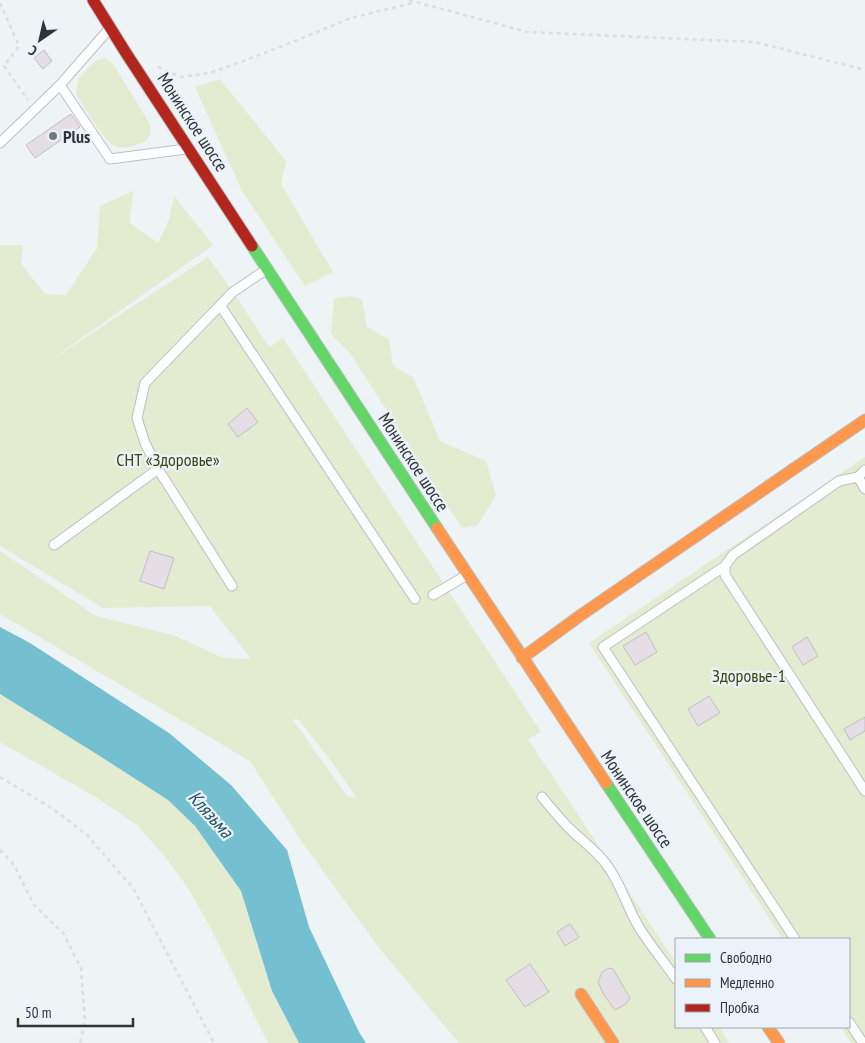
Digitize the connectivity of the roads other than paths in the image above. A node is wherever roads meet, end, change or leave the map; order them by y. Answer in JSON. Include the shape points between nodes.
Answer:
{"nodes":[{"id":1,"x":93,"y":0,"type":"edge"},
{"id":2,"x":110,"y":28,"type":"junction"},
{"id":3,"x":60,"y":85,"type":"junction"},
{"id":4,"x":0,"y":143,"type":"edge"},
{"id":5,"x":189,"y":149,"type":"junction"},
{"id":6,"x":268,"y":269,"type":"junction"},
{"id":7,"x":220,"y":305,"type":"junction"},
{"id":8,"x":865,"y":420,"type":"edge"},
{"id":9,"x":158,"y":469,"type":"junction"},
{"id":10,"x":865,"y":470,"type":"edge"},
{"id":11,"x":858,"y":477,"type":"junction"},
{"id":12,"x":865,"y":489,"type":"edge"},
{"id":13,"x":54,"y":545,"type":"dead end"},
{"id":14,"x":725,"y":566,"type":"junction"},
{"id":15,"x":467,"y":575,"type":"junction"},
{"id":16,"x":232,"y":586,"type":"dead end"},
{"id":17,"x":433,"y":594,"type":"dead end"},
{"id":18,"x":415,"y":599,"type":"dead end"},
{"id":19,"x":522,"y":658,"type":"junction"},
{"id":20,"x":865,"y":791,"type":"edge"},
{"id":21,"x":542,"y":797,"type":"dead end"},
{"id":22,"x":709,"y":938,"type":"edge"},
{"id":23,"x":794,"y":938,"type":"edge"},
{"id":24,"x":675,"y":978,"type":"edge"},
{"id":25,"x":581,"y":994,"type":"dead end"},
{"id":26,"x":850,"y":1024,"type":"edge"},
{"id":27,"x":706,"y":1028,"type":"edge"},
{"id":28,"x":769,"y":1028,"type":"edge"},
{"id":29,"x":613,"y":1043,"type":"edge"},
{"id":30,"x":715,"y":1043,"type":"edge"},
{"id":31,"x":779,"y":1043,"type":"edge"},
{"id":32,"x":863,"y":1043,"type":"edge"}],
"edges":[{"from":1,"to":2,"type":"main road","name":"Монинское шоссе"},
{"from":2,"to":3,"type":"lane"},
{"from":2,"to":5,"type":"main road","name":"Монинское шоссе"},
{"from":3,"to":4,"type":"lane"},
{"from":3,"to":5,"type":"lane","via":[[110,159]]},
{"from":5,"to":6,"type":"main road","name":"Монинское шоссе"},
{"from":6,"to":7,"type":"lane","via":[[232,292]]},
{"from":6,"to":15,"type":"main road","name":"Монинское шоссе"},
{"from":7,"to":9,"type":"lane","via":[[146,383],[137,418]]},
{"from":7,"to":18,"type":"lane"},
{"from":8,"to":19,"type":"main road"},
{"from":9,"to":13,"type":"lane"},
{"from":9,"to":16,"type":"lane"},
{"from":10,"to":11,"type":"lane"},
{"from":11,"to":12,"type":"lane"},
{"from":11,"to":14,"type":"lane","via":[[839,481],[733,555]]},
{"from":14,"to":20,"type":"lane","via":[[725,574]]},
{"from":14,"to":23,"type":"lane","via":[[603,647]]},
{"from":15,"to":17,"type":"lane"},
{"from":15,"to":19,"type":"main road","name":"Монинское шоссе"},
{"from":19,"to":22,"type":"main road","name":"Монинское шоссе"},
{"from":21,"to":24,"type":"lane","via":[[570,830],[598,853],[608,866],[640,929]]},
{"from":25,"to":29,"type":"main road"},
{"from":26,"to":32,"type":"lane"},
{"from":27,"to":30,"type":"lane"},
{"from":28,"to":31,"type":"main road"}]}
